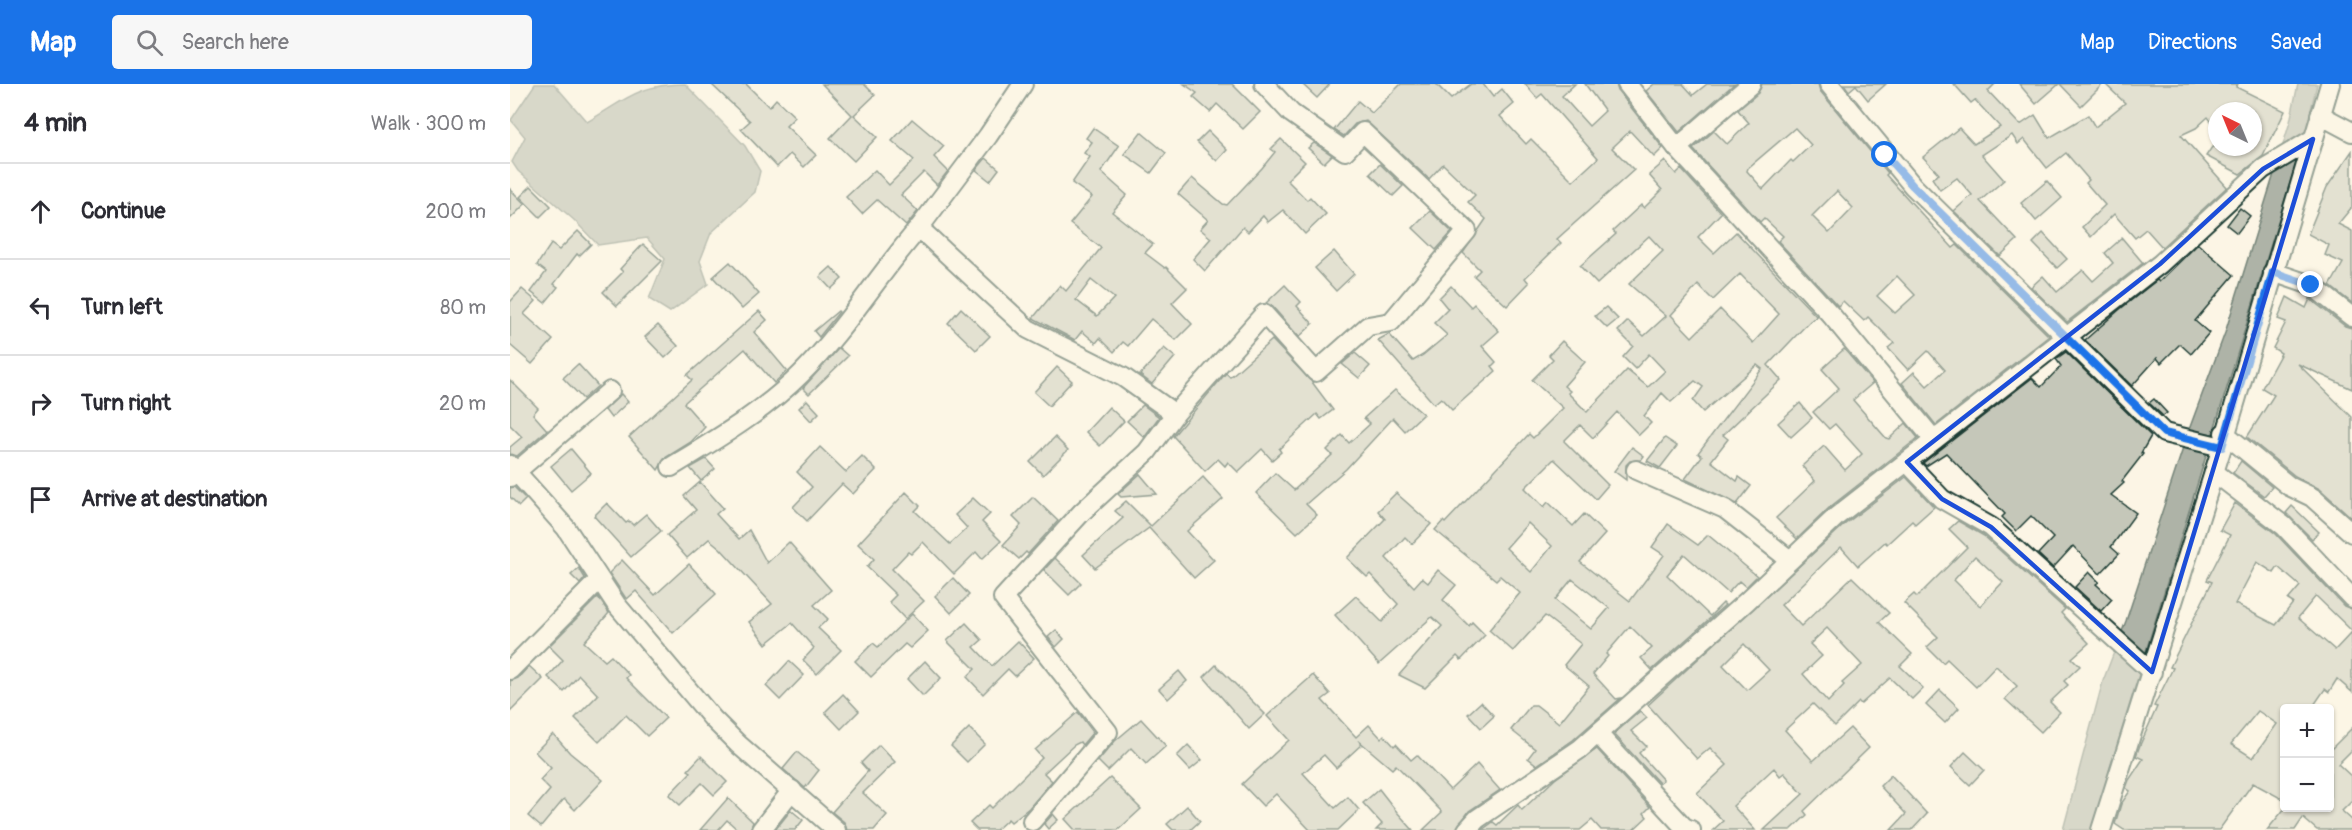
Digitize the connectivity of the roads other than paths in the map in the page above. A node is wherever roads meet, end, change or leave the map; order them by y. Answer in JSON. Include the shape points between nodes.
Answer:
{"nodes":[{"id":1,"x":1023,"y":84,"type":"edge"},
{"id":2,"x":1264,"y":84,"type":"edge"},
{"id":3,"x":1627,"y":84,"type":"edge"},
{"id":4,"x":1751,"y":84,"type":"edge"},
{"id":5,"x":1829,"y":84,"type":"edge"},
{"id":6,"x":2330,"y":84,"type":"edge"},
{"id":7,"x":2320,"y":115,"type":"junction"},
{"id":8,"x":2352,"y":132,"type":"edge"},
{"id":9,"x":2313,"y":139,"type":"junction"},
{"id":10,"x":1677,"y":147,"type":"junction"},
{"id":11,"x":919,"y":228,"type":"junction"},
{"id":12,"x":2273,"y":272,"type":"junction"},
{"id":13,"x":2352,"y":317,"type":"edge"},
{"id":14,"x":2067,"y":335,"type":"junction"},
{"id":15,"x":610,"y":392,"type":"dead end"},
{"id":16,"x":1175,"y":414,"type":"junction"},
{"id":17,"x":1934,"y":440,"type":"junction"},
{"id":18,"x":2223,"y":440,"type":"junction"},
{"id":19,"x":1907,"y":462,"type":"junction"},
{"id":20,"x":671,"y":467,"type":"dead end"},
{"id":21,"x":1636,"y":470,"type":"dead end"},
{"id":22,"x":512,"y":471,"type":"edge"},
{"id":23,"x":2214,"y":472,"type":"junction"},
{"id":24,"x":2352,"y":533,"type":"edge"},
{"id":25,"x":1790,"y":560,"type":"junction"},
{"id":26,"x":599,"y":580,"type":"junction"},
{"id":27,"x":2352,"y":598,"type":"edge"},
{"id":28,"x":510,"y":670,"type":"edge"},
{"id":29,"x":2152,"y":672,"type":"junction"},
{"id":30,"x":1598,"y":734,"type":"junction"},
{"id":31,"x":792,"y":790,"type":"junction"},
{"id":32,"x":1032,"y":821,"type":"dead end"},
{"id":33,"x":761,"y":830,"type":"edge"},
{"id":34,"x":836,"y":830,"type":"edge"},
{"id":35,"x":1467,"y":830,"type":"edge"},
{"id":36,"x":1691,"y":830,"type":"edge"},
{"id":37,"x":2101,"y":830,"type":"edge"}],
"edges":[{"from":1,"to":11,"type":"street"},
{"from":2,"to":16,"type":"street","via":[[1291,113],[1345,151],[1364,132],[1467,231],[1391,322],[1368,326],[1316,372],[1264,314]]},
{"from":3,"to":10,"type":"street"},
{"from":4,"to":10,"type":"street"},
{"from":5,"to":14,"type":"street","via":[[1913,186]]},
{"from":6,"to":7,"type":"street"},
{"from":7,"to":8,"type":"street"},
{"from":7,"to":9,"type":"street"},
{"from":9,"to":12,"type":"street"},
{"from":9,"to":14,"type":"street","via":[[2264,169],[2160,264]]},
{"from":10,"to":17,"type":"street","via":[[1832,316]]},
{"from":11,"to":16,"type":"street","via":[[1028,329],[1123,377]]},
{"from":11,"to":20,"type":"street","via":[[854,314],[801,374],[750,418]]},
{"from":12,"to":13,"type":"street","via":[[2311,285]]},
{"from":12,"to":18,"type":"street"},
{"from":14,"to":17,"type":"street"},
{"from":14,"to":18,"type":"street","via":[[2164,433]]},
{"from":15,"to":22,"type":"street"},
{"from":16,"to":32,"type":"street","via":[[1147,452],[1082,512],[1003,598],[1108,732]]},
{"from":17,"to":19,"type":"street"},
{"from":18,"to":23,"type":"street"},
{"from":18,"to":24,"type":"street","via":[[2289,486],[2312,497]]},
{"from":19,"to":25,"type":"street","via":[[1837,516]]},
{"from":19,"to":29,"type":"street","via":[[1942,499],[1991,528]]},
{"from":21,"to":25,"type":"street","via":[[1725,509]]},
{"from":22,"to":26,"type":"street","via":[[566,528]]},
{"from":23,"to":27,"type":"street","via":[[2284,526]]},
{"from":23,"to":29,"type":"street"},
{"from":25,"to":30,"type":"street"},
{"from":26,"to":28,"type":"street"},
{"from":26,"to":31,"type":"street","via":[[713,719]]},
{"from":29,"to":37,"type":"street"},
{"from":30,"to":35,"type":"street"},
{"from":30,"to":36,"type":"street"},
{"from":31,"to":33,"type":"street"},
{"from":31,"to":34,"type":"street"}]}
